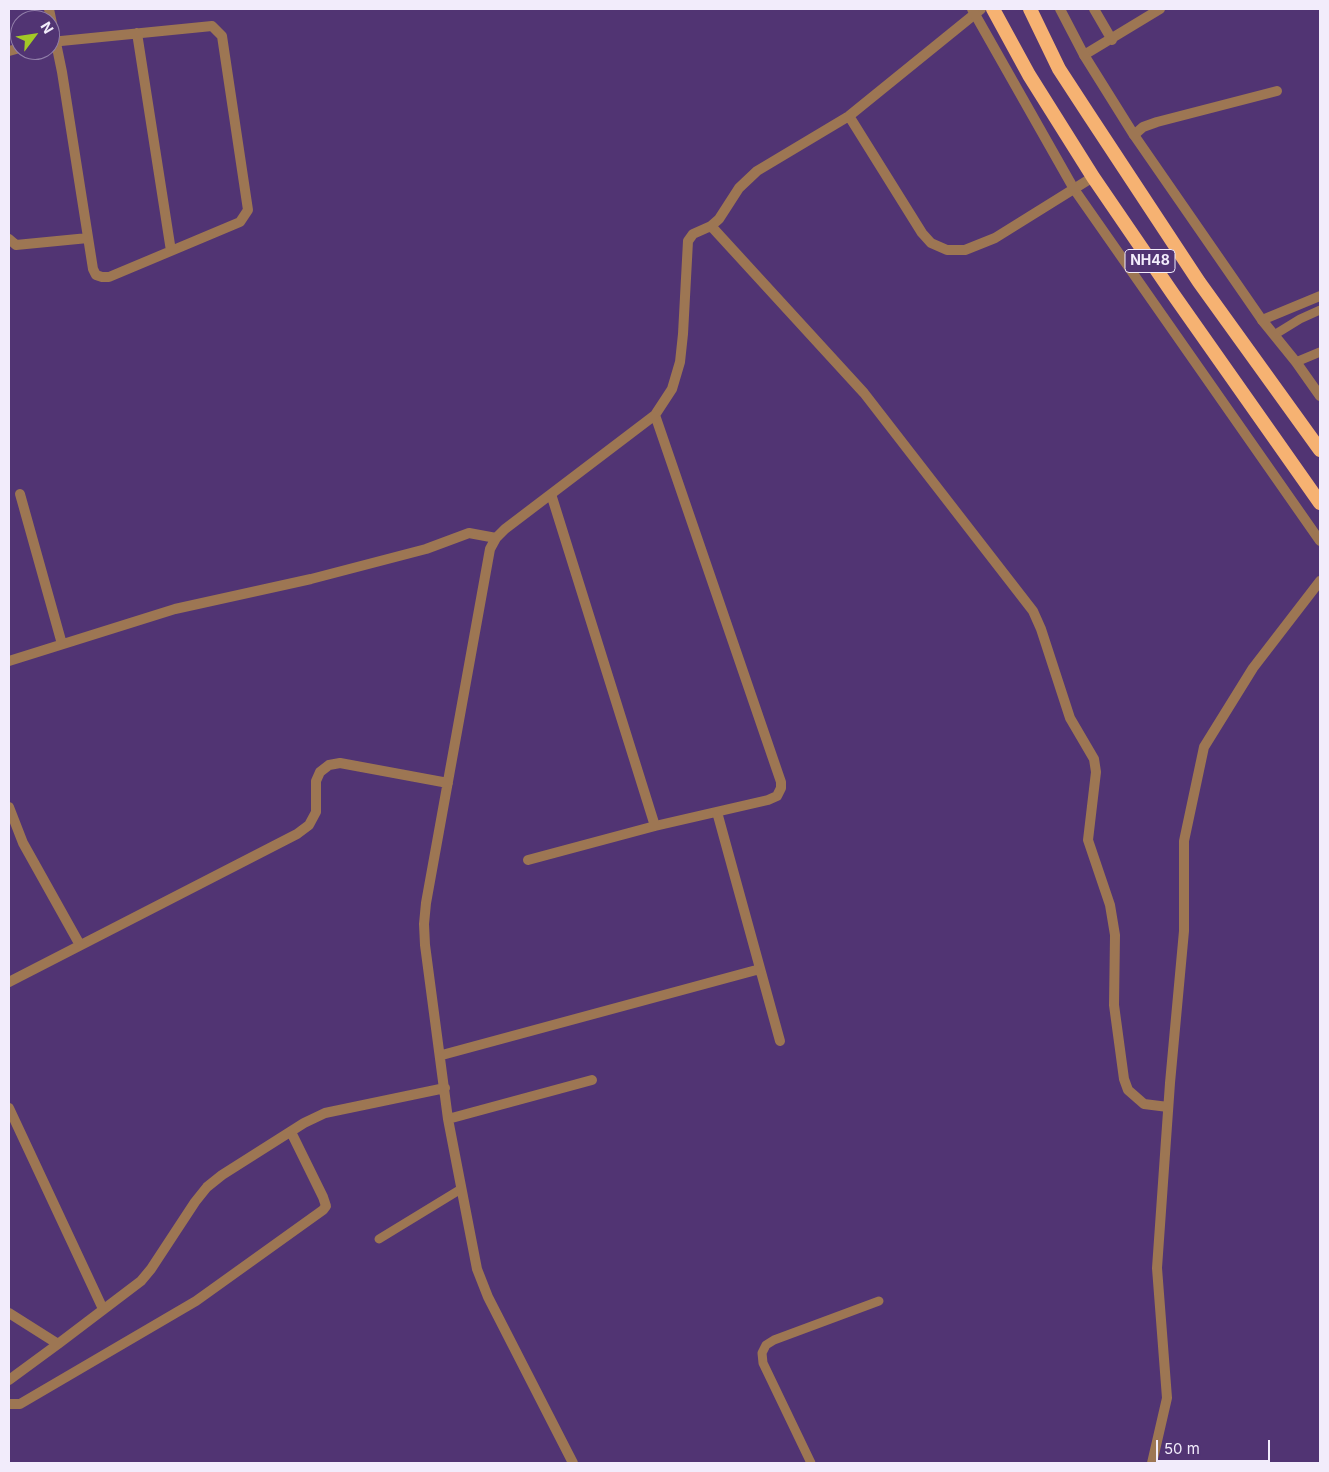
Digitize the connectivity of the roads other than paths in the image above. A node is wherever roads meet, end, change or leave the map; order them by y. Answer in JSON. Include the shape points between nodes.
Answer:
{"nodes":[{"id":1,"x":993,"y":9,"type":"edge"},
{"id":2,"x":1030,"y":9,"type":"edge"},
{"id":3,"x":1060,"y":9,"type":"edge"},
{"id":4,"x":1094,"y":9,"type":"edge"},
{"id":5,"x":1160,"y":9,"type":"edge"},
{"id":6,"x":976,"y":11,"type":"edge"},
{"id":7,"x":137,"y":33,"type":"junction"},
{"id":8,"x":1112,"y":40,"type":"junction"},
{"id":9,"x":60,"y":41,"type":"edge"},
{"id":10,"x":1084,"y":55,"type":"junction"},
{"id":11,"x":56,"y":60,"type":"edge"},
{"id":12,"x":1277,"y":91,"type":"dead end"},
{"id":13,"x":849,"y":116,"type":"junction"},
{"id":14,"x":1134,"y":135,"type":"junction"},
{"id":15,"x":1093,"y":177,"type":"junction"},
{"id":16,"x":1074,"y":189,"type":"junction"},
{"id":17,"x":711,"y":226,"type":"junction"},
{"id":18,"x":88,"y":238,"type":"junction"},
{"id":19,"x":9,"y":239,"type":"edge"},
{"id":20,"x":171,"y":251,"type":"junction"},
{"id":21,"x":1320,"y":296,"type":"edge"},
{"id":22,"x":1320,"y":310,"type":"edge"},
{"id":23,"x":1262,"y":320,"type":"junction"},
{"id":24,"x":1274,"y":336,"type":"junction"},
{"id":25,"x":1320,"y":352,"type":"edge"},
{"id":26,"x":1296,"y":362,"type":"junction"},
{"id":27,"x":1320,"y":396,"type":"edge"},
{"id":28,"x":655,"y":415,"type":"junction"},
{"id":29,"x":1320,"y":450,"type":"edge"},
{"id":30,"x":20,"y":494,"type":"dead end"},
{"id":31,"x":551,"y":494,"type":"junction"},
{"id":32,"x":1320,"y":503,"type":"edge"},
{"id":33,"x":496,"y":538,"type":"junction"},
{"id":34,"x":1320,"y":541,"type":"edge"},
{"id":35,"x":1320,"y":581,"type":"edge"},
{"id":36,"x":62,"y":644,"type":"junction"},
{"id":37,"x":9,"y":661,"type":"edge"},
{"id":38,"x":448,"y":783,"type":"junction"},
{"id":39,"x":9,"y":807,"type":"edge"},
{"id":40,"x":717,"y":812,"type":"junction"},
{"id":41,"x":655,"y":826,"type":"junction"},
{"id":42,"x":528,"y":860,"type":"dead end"},
{"id":43,"x":80,"y":946,"type":"junction"},
{"id":44,"x":760,"y":969,"type":"junction"},
{"id":45,"x":9,"y":982,"type":"edge"},
{"id":46,"x":780,"y":1041,"type":"dead end"},
{"id":47,"x":442,"y":1055,"type":"junction"},
{"id":48,"x":592,"y":1080,"type":"dead end"},
{"id":49,"x":445,"y":1088,"type":"junction"},
{"id":50,"x":1168,"y":1107,"type":"junction"},
{"id":51,"x":9,"y":1108,"type":"edge"},
{"id":52,"x":448,"y":1119,"type":"junction"},
{"id":53,"x":291,"y":1132,"type":"junction"},
{"id":54,"x":461,"y":1189,"type":"junction"},
{"id":55,"x":379,"y":1239,"type":"dead end"},
{"id":56,"x":879,"y":1301,"type":"dead end"},
{"id":57,"x":103,"y":1309,"type":"junction"},
{"id":58,"x":9,"y":1314,"type":"edge"},
{"id":59,"x":58,"y":1344,"type":"junction"},
{"id":60,"x":9,"y":1380,"type":"edge"},
{"id":61,"x":9,"y":1404,"type":"edge"},
{"id":62,"x":573,"y":1463,"type":"edge"},
{"id":63,"x":811,"y":1463,"type":"edge"},
{"id":64,"x":1152,"y":1463,"type":"edge"}],
"edges":[{"from":1,"to":15,"type":"highway","number":"NH48","via":[[1029,75]]},
{"from":2,"to":29,"type":"highway","number":"NH48","via":[[1059,69],[1088,115],[1199,282]]},
{"from":3,"to":10,"type":"street"},
{"from":4,"to":8,"type":"street"},
{"from":5,"to":8,"type":"street"},
{"from":6,"to":13,"type":"street"},
{"from":6,"to":16,"type":"street"},
{"from":7,"to":9,"type":"street"},
{"from":7,"to":20,"type":"street"},
{"from":7,"to":20,"type":"street","via":[[212,26],[222,36],[248,210],[240,222]]},
{"from":8,"to":10,"type":"street"},
{"from":10,"to":14,"type":"street"},
{"from":11,"to":18,"type":"street"},
{"from":12,"to":14,"type":"street","via":[[1158,122]]},
{"from":13,"to":16,"type":"street","via":[[922,233],[931,243],[947,250],[965,250],[987,242]]},
{"from":13,"to":17,"type":"street","via":[[757,171],[739,188]]},
{"from":14,"to":23,"type":"street"},
{"from":15,"to":16,"type":"street"},
{"from":15,"to":32,"type":"highway","number":"NH48"},
{"from":16,"to":34,"type":"street"},
{"from":17,"to":28,"type":"street","via":[[693,234],[688,241],[680,362],[672,389]]},
{"from":17,"to":50,"type":"street","via":[[864,393],[1032,611],[1070,718],[1094,758],[1096,772],[1088,840],[1110,905],[1115,935],[1114,1005],[1124,1079],[1128,1090],[1139,1101]]},
{"from":18,"to":19,"type":"street","via":[[16,245]]},
{"from":18,"to":20,"type":"street","via":[[93,269],[102,277]]},
{"from":21,"to":23,"type":"street"},
{"from":22,"to":24,"type":"lane","via":[[1300,318]]},
{"from":23,"to":24,"type":"street"},
{"from":24,"to":26,"type":"street"},
{"from":25,"to":26,"type":"lane"},
{"from":26,"to":27,"type":"street"},
{"from":28,"to":31,"type":"street"},
{"from":28,"to":40,"type":"street","via":[[781,782],[777,796],[773,798]]},
{"from":30,"to":36,"type":"street"},
{"from":31,"to":33,"type":"street"},
{"from":31,"to":41,"type":"street"},
{"from":33,"to":36,"type":"street","via":[[469,533],[426,549],[175,609]]},
{"from":33,"to":38,"type":"street","via":[[490,549]]},
{"from":35,"to":50,"type":"street","via":[[1253,668],[1204,747],[1184,841],[1184,931]]},
{"from":36,"to":37,"type":"street"},
{"from":38,"to":43,"type":"street","via":[[340,763],[329,765],[320,772],[316,781],[316,812],[309,824],[296,834]]},
{"from":38,"to":47,"type":"street","via":[[424,924]]},
{"from":39,"to":43,"type":"street","via":[[23,844]]},
{"from":40,"to":41,"type":"street"},
{"from":40,"to":44,"type":"street"},
{"from":41,"to":42,"type":"street"},
{"from":43,"to":45,"type":"street"},
{"from":44,"to":46,"type":"street"},
{"from":44,"to":47,"type":"street"},
{"from":47,"to":49,"type":"street"},
{"from":48,"to":52,"type":"street"},
{"from":49,"to":52,"type":"street"},
{"from":49,"to":53,"type":"street","via":[[325,1113]]},
{"from":50,"to":64,"type":"street","via":[[1157,1268],[1167,1398]]},
{"from":51,"to":57,"type":"street"},
{"from":52,"to":54,"type":"street"},
{"from":53,"to":57,"type":"street","via":[[207,1188],[146,1275]]},
{"from":53,"to":61,"type":"street","via":[[323,1197],[326,1206],[323,1210],[196,1301],[20,1404]]},
{"from":54,"to":55,"type":"lane"},
{"from":54,"to":62,"type":"street","via":[[477,1269],[488,1297]]},
{"from":56,"to":63,"type":"lane","via":[[774,1340],[766,1345],[762,1354],[763,1363]]},
{"from":57,"to":59,"type":"street"},
{"from":58,"to":59,"type":"street"},
{"from":59,"to":60,"type":"street"}]}
